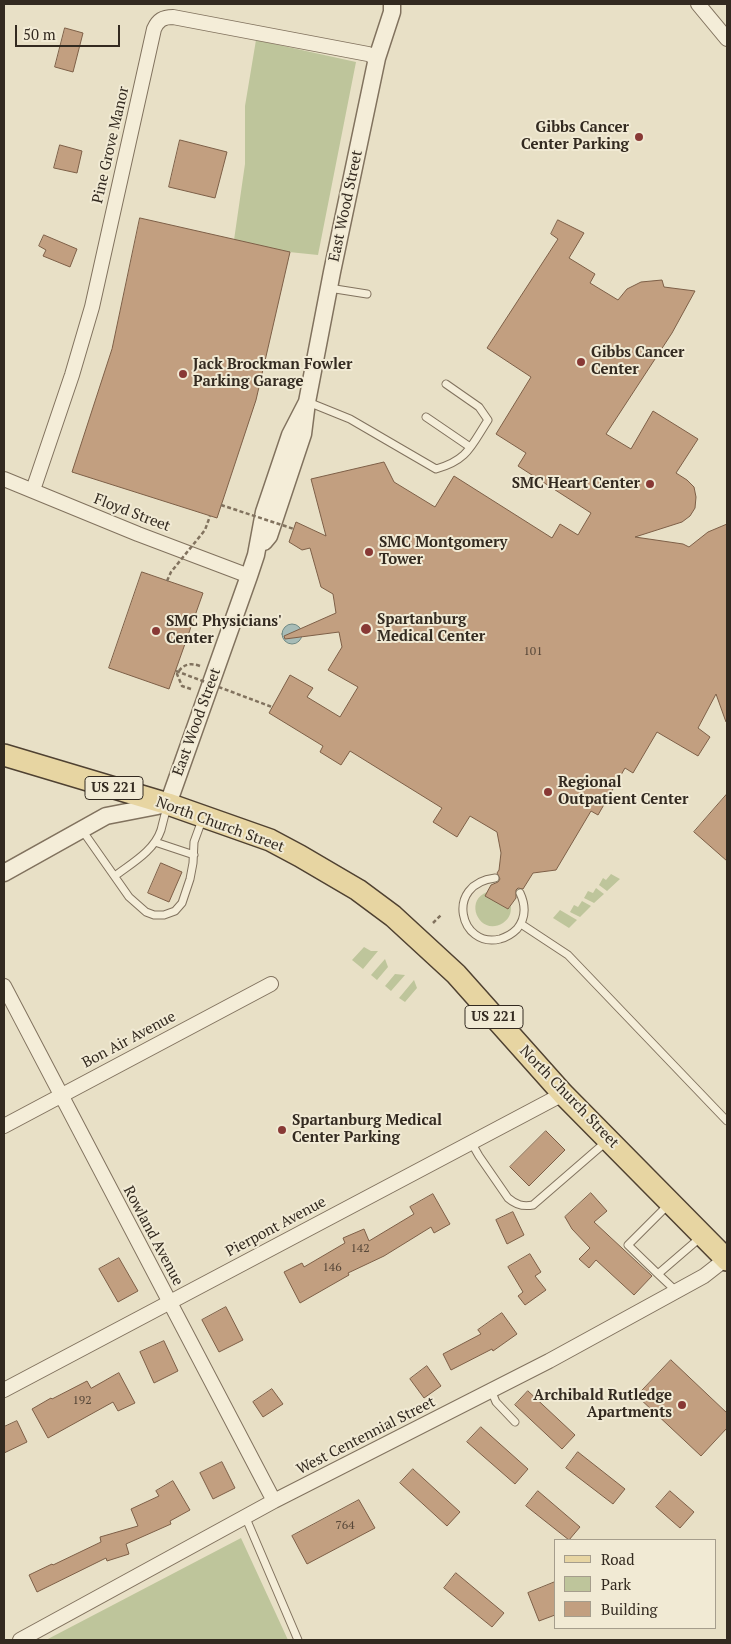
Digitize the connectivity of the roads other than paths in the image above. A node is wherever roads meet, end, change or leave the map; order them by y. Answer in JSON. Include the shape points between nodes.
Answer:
{"nodes":[{"id":1,"x":698,"y":4,"type":"edge"},
{"id":2,"x":393,"y":6,"type":"edge"},
{"id":3,"x":727,"y":39,"type":"edge"},
{"id":4,"x":376,"y":58,"type":"junction"},
{"id":5,"x":329,"y":288,"type":"junction"},
{"id":6,"x":367,"y":294,"type":"dead end"},
{"id":7,"x":446,"y":384,"type":"dead end"},
{"id":8,"x":307,"y":402,"type":"junction"},
{"id":9,"x":426,"y":418,"type":"dead end"},
{"id":10,"x":470,"y":447,"type":"junction"},
{"id":11,"x":4,"y":479,"type":"edge"},
{"id":12,"x":33,"y":490,"type":"junction"},
{"id":13,"x":249,"y":576,"type":"junction"},
{"id":14,"x":4,"y":755,"type":"edge"},
{"id":15,"x":168,"y":804,"type":"junction"},
{"id":16,"x":203,"y":816,"type":"junction"},
{"id":17,"x":82,"y":830,"type":"junction"},
{"id":18,"x":155,"y":842,"type":"junction"},
{"id":19,"x":194,"y":855,"type":"junction"},
{"id":20,"x":4,"y":873,"type":"edge"},
{"id":21,"x":115,"y":876,"type":"junction"},
{"id":22,"x":495,"y":878,"type":"dead end"},
{"id":23,"x":520,"y":893,"type":"dead end"},
{"id":24,"x":521,"y":924,"type":"junction"},
{"id":25,"x":271,"y":984,"type":"dead end"},
{"id":26,"x":4,"y":986,"type":"edge"},
{"id":27,"x":563,"y":1094,"type":"junction"},
{"id":28,"x":60,"y":1095,"type":"junction"},
{"id":29,"x":727,"y":1120,"type":"edge"},
{"id":30,"x":4,"y":1126,"type":"edge"},
{"id":31,"x":609,"y":1139,"type":"junction"},
{"id":32,"x":471,"y":1142,"type":"junction"},
{"id":33,"x":670,"y":1202,"type":"junction"},
{"id":34,"x":703,"y":1235,"type":"junction"},
{"id":35,"x":727,"y":1259,"type":"edge"},
{"id":36,"x":658,"y":1274,"type":"junction"},
{"id":37,"x":676,"y":1291,"type":"junction"},
{"id":38,"x":169,"y":1302,"type":"junction"},
{"id":39,"x":4,"y":1390,"type":"edge"},
{"id":40,"x":491,"y":1390,"type":"junction"},
{"id":41,"x":515,"y":1422,"type":"dead end"},
{"id":42,"x":274,"y":1501,"type":"junction"},
{"id":43,"x":245,"y":1516,"type":"junction"},
{"id":44,"x":20,"y":1640,"type":"edge"},
{"id":45,"x":298,"y":1640,"type":"edge"}],
"edges":[{"from":1,"to":3,"type":"street"},
{"from":2,"to":4,"type":"street","name":"East Wood Street"},
{"from":4,"to":5,"type":"street","name":"East Wood Street"},
{"from":4,"to":12,"type":"street","name":"Pine Grove Manor","via":[[173,17],[158,21],[83,341]]},
{"from":5,"to":6,"type":"lane"},
{"from":5,"to":8,"type":"street","name":"East Wood Street"},
{"from":7,"to":10,"type":"lane","via":[[479,407],[488,420]]},
{"from":8,"to":10,"type":"lane","via":[[350,419],[436,469],[464,456]]},
{"from":8,"to":13,"type":"street","name":"East Wood Street","via":[[290,435],[264,512]]},
{"from":9,"to":10,"type":"lane"},
{"from":11,"to":12,"type":"street","name":"Floyd Street"},
{"from":12,"to":13,"type":"street","name":"Floyd Street"},
{"from":13,"to":15,"type":"street","name":"East Wood Street"},
{"from":14,"to":15,"type":"main road","name":"North Church Street","number":"US 221"},
{"from":15,"to":16,"type":"main road","name":"North Church Street","number":"US 221"},
{"from":15,"to":17,"type":"street","via":[[112,815]]},
{"from":15,"to":18,"type":"lane"},
{"from":16,"to":19,"type":"lane","via":[[194,842]]},
{"from":16,"to":27,"type":"main road","name":"North Church Street","number":"US 221","via":[[276,843],[358,890],[393,916],[456,974]]},
{"from":17,"to":20,"type":"street"},
{"from":17,"to":21,"type":"lane"},
{"from":18,"to":19,"type":"lane"},
{"from":18,"to":21,"type":"lane","via":[[146,853]]},
{"from":19,"to":21,"type":"lane","via":[[190,879],[179,908],[164,915],[146,912],[129,897]]},
{"from":22,"to":24,"type":"lane","via":[[485,879],[469,890],[462,909],[464,920],[481,937],[496,940],[506,938]]},
{"from":23,"to":24,"type":"lane","via":[[524,908]]},
{"from":24,"to":29,"type":"lane","via":[[568,955]]},
{"from":25,"to":28,"type":"street","name":"Bon Air Avenue"},
{"from":26,"to":28,"type":"street","name":"Rowland Avenue"},
{"from":27,"to":31,"type":"main road","name":"North Church Street","number":"US 221"},
{"from":27,"to":32,"type":"street","name":"Pierpont Avenue"},
{"from":28,"to":30,"type":"street","name":"Bon Air Avenue"},
{"from":28,"to":38,"type":"street","name":"Rowland Avenue"},
{"from":31,"to":32,"type":"lane","via":[[529,1206],[521,1206],[508,1198]]},
{"from":31,"to":33,"type":"main road","name":"North Church Street","number":"US 221"},
{"from":32,"to":38,"type":"street","name":"Pierpont Avenue"},
{"from":33,"to":34,"type":"main road","name":"North Church Street","number":"US 221"},
{"from":33,"to":36,"type":"lane","via":[[628,1245]]},
{"from":34,"to":35,"type":"main road","name":"North Church Street","number":"US 221"},
{"from":34,"to":36,"type":"lane"},
{"from":35,"to":37,"type":"street","name":"West Centennial Street"},
{"from":36,"to":37,"type":"lane"},
{"from":37,"to":40,"type":"street","name":"West Centennial Street"},
{"from":38,"to":39,"type":"street","name":"Pierpont Avenue"},
{"from":38,"to":42,"type":"street","name":"Rowland Avenue"},
{"from":40,"to":41,"type":"lane","via":[[496,1402]]},
{"from":40,"to":42,"type":"street","name":"West Centennial Street"},
{"from":42,"to":43,"type":"street","name":"West Centennial Street"},
{"from":43,"to":44,"type":"street","name":"West Centennial Street"},
{"from":43,"to":45,"type":"lane"}]}
